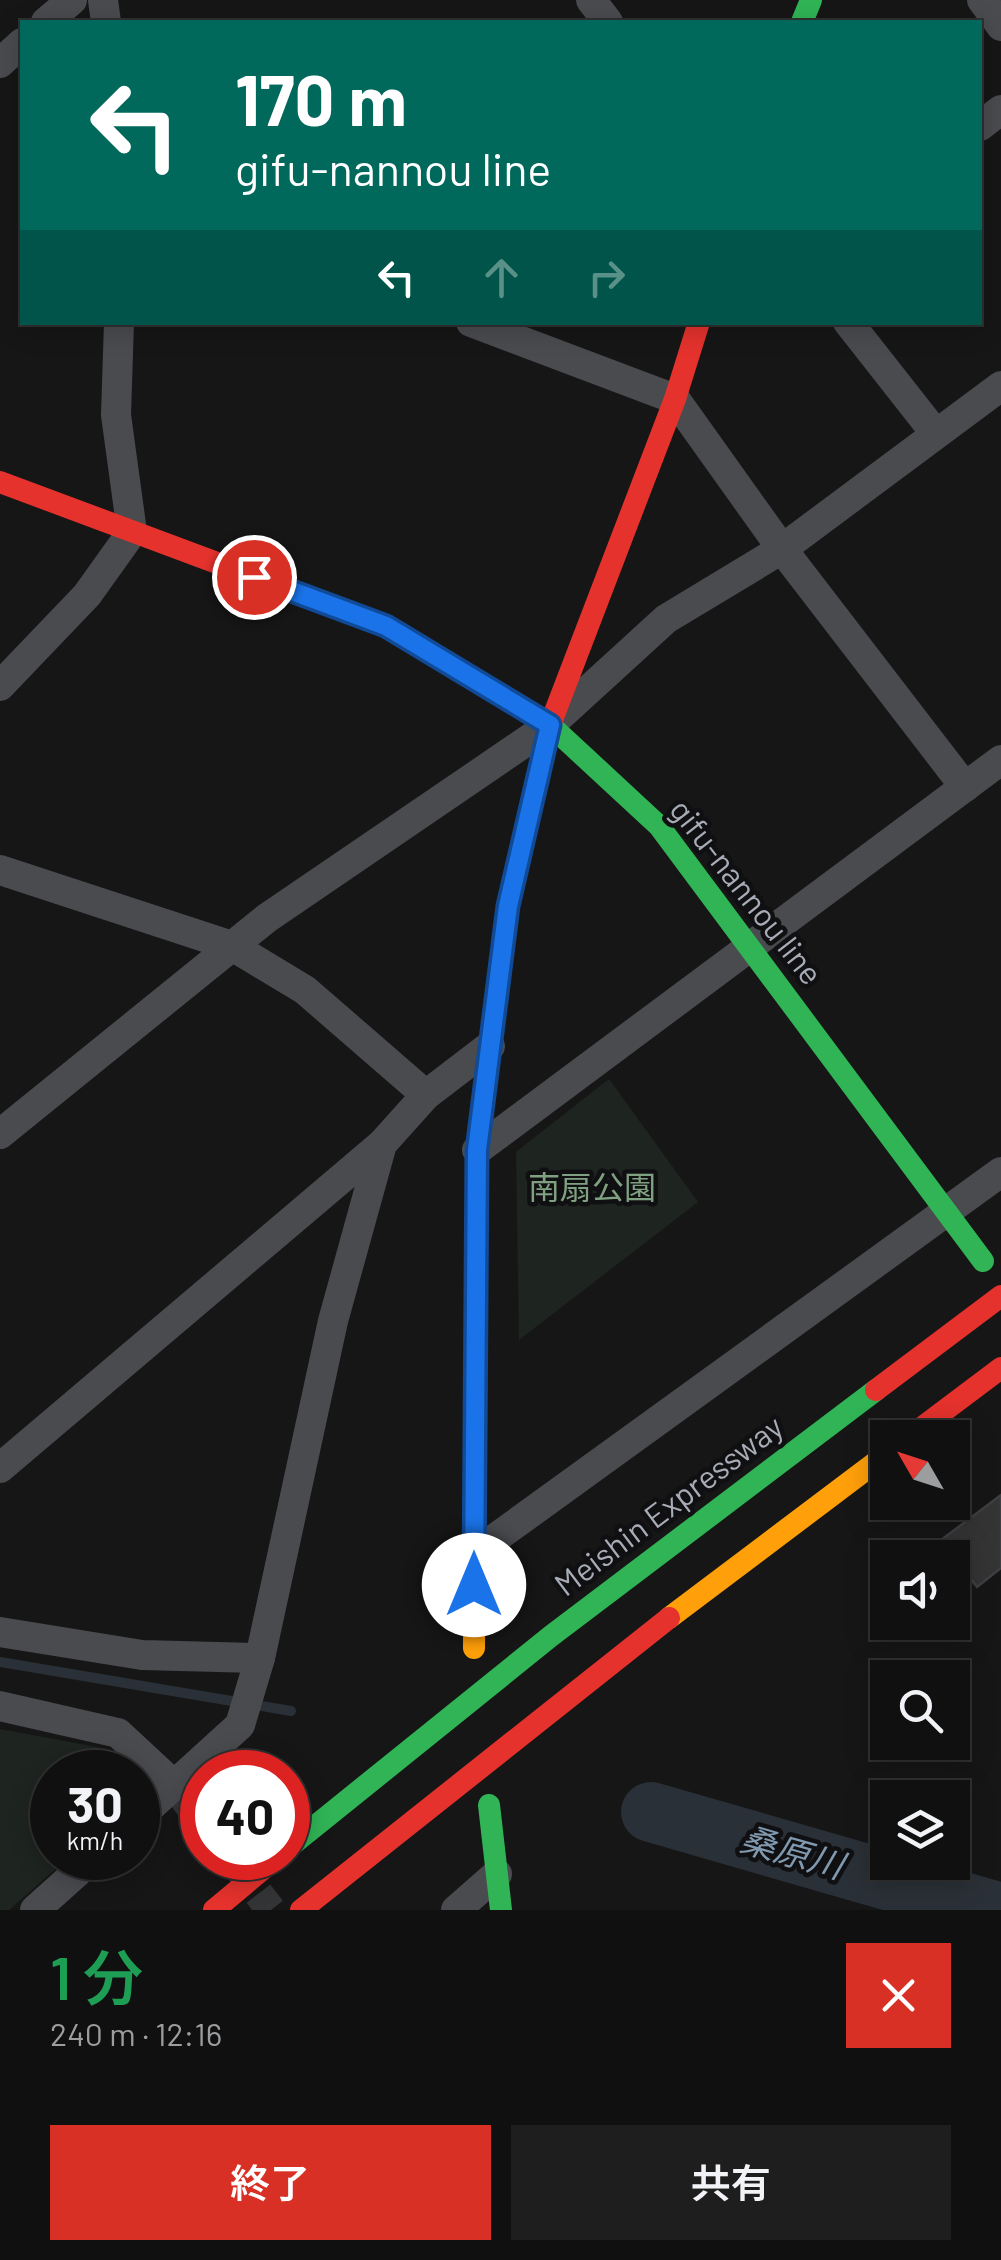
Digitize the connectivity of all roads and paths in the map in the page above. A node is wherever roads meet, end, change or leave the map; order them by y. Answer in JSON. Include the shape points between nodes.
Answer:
{"nodes":[{"id":1,"x":72,"y":0,"type":"edge"},
{"id":2,"x":591,"y":0,"type":"edge"},
{"id":3,"x":982,"y":0,"type":"edge"},
{"id":4,"x":48,"y":20,"type":"edge"},
{"id":5,"x":606,"y":20,"type":"edge"},
{"id":6,"x":1001,"y":26,"type":"edge"},
{"id":7,"x":20,"y":46,"type":"edge"},
{"id":8,"x":0,"y":63,"type":"edge"},
{"id":9,"x":119,"y":325,"type":"edge"},
{"id":10,"x":479,"y":325,"type":"edge"},
{"id":11,"x":698,"y":325,"type":"edge"},
{"id":12,"x":850,"y":325,"type":"edge"},
{"id":13,"x":1001,"y":386,"type":"edge"},
{"id":14,"x":676,"y":399,"type":"junction"},
{"id":15,"x":936,"y":434,"type":"junction"},
{"id":16,"x":0,"y":482,"type":"edge"},
{"id":17,"x":132,"y":532,"type":"junction"},
{"id":18,"x":782,"y":549,"type":"junction"},
{"id":19,"x":0,"y":686,"type":"edge"},
{"id":20,"x":550,"y":725,"type":"junction"},
{"id":21,"x":1001,"y":760,"type":"edge"},
{"id":22,"x":966,"y":787,"type":"junction"},
{"id":23,"x":0,"y":870,"type":"edge"},
{"id":24,"x":232,"y":946,"type":"junction"},
{"id":25,"x":748,"y":948,"type":"junction"},
{"id":26,"x":490,"y":1046,"type":"junction"},
{"id":27,"x":426,"y":1095,"type":"junction"},
{"id":28,"x":0,"y":1134,"type":"edge"},
{"id":29,"x":382,"y":1144,"type":"junction"},
{"id":30,"x":477,"y":1150,"type":"junction"},
{"id":31,"x":1001,"y":1172,"type":"edge"},
{"id":32,"x":948,"y":1211,"type":"junction"},
{"id":33,"x":983,"y":1261,"type":"dead end"},
{"id":34,"x":1001,"y":1296,"type":"edge"},
{"id":35,"x":1001,"y":1368,"type":"edge"},
{"id":36,"x":932,"y":1420,"type":"edge"},
{"id":37,"x":870,"y":1466,"type":"edge"},
{"id":38,"x":0,"y":1468,"type":"edge"},
{"id":39,"x":475,"y":1553,"type":"junction"},
{"id":40,"x":0,"y":1632,"type":"edge"},
{"id":41,"x":474,"y":1648,"type":"dead end"},
{"id":42,"x":258,"y":1663,"type":"junction"},
{"id":43,"x":0,"y":1706,"type":"edge"},
{"id":44,"x":174,"y":1785,"type":"junction"},
{"id":45,"x":160,"y":1798,"type":"edge"},
{"id":46,"x":489,"y":1805,"type":"dead end"},
{"id":47,"x":310,"y":1830,"type":"edge"},
{"id":48,"x":497,"y":1874,"type":"junction"},
{"id":49,"x":69,"y":1880,"type":"edge"},
{"id":50,"x":250,"y":1880,"type":"edge"},
{"id":51,"x":35,"y":1910,"type":"edge"},
{"id":52,"x":214,"y":1910,"type":"edge"},
{"id":53,"x":300,"y":1910,"type":"edge"},
{"id":54,"x":456,"y":1910,"type":"edge"},
{"id":55,"x":500,"y":1910,"type":"edge"}],
"edges":[{"from":1,"to":4,"type":"street"},
{"from":2,"to":5,"type":"street"},
{"from":3,"to":6,"type":"street"},
{"from":7,"to":8,"type":"street"},
{"from":9,"to":17,"type":"street","via":[[116,415]]},
{"from":10,"to":14,"type":"street"},
{"from":11,"to":14,"type":"main road"},
{"from":12,"to":15,"type":"street"},
{"from":13,"to":15,"type":"street"},
{"from":14,"to":18,"type":"street"},
{"from":14,"to":20,"type":"main road"},
{"from":15,"to":18,"type":"street"},
{"from":16,"to":17,"type":"main road","name":"gifu-nannou line"},
{"from":17,"to":19,"type":"street","via":[[87,596]]},
{"from":17,"to":20,"type":"main road","name":"gifu-nannou line","via":[[386,626]]},
{"from":18,"to":20,"type":"street","via":[[666,619]]},
{"from":18,"to":22,"type":"street"},
{"from":20,"to":24,"type":"street"},
{"from":20,"to":25,"type":"main road","name":"gifu-nannou line","via":[[660,826]]},
{"from":20,"to":26,"type":"main road","via":[[508,906]]},
{"from":21,"to":22,"type":"street"},
{"from":22,"to":25,"type":"street"},
{"from":23,"to":24,"type":"street"},
{"from":24,"to":27,"type":"street","via":[[305,990]]},
{"from":24,"to":28,"type":"street"},
{"from":25,"to":30,"type":"street"},
{"from":25,"to":32,"type":"main road","name":"gifu-nannou line"},
{"from":26,"to":27,"type":"street"},
{"from":26,"to":30,"type":"main road"},
{"from":27,"to":29,"type":"street"},
{"from":29,"to":38,"type":"street"},
{"from":29,"to":42,"type":"street","via":[[333,1321]]},
{"from":30,"to":39,"type":"main road"},
{"from":31,"to":32,"type":"street"},
{"from":32,"to":33,"type":"main road","name":"gifu-nannou line"},
{"from":32,"to":39,"type":"street"},
{"from":34,"to":47,"type":"main road","name":"Meishin Expressway","via":[[679,1537]]},
{"from":35,"to":36,"type":"main road"},
{"from":37,"to":53,"type":"main road"},
{"from":39,"to":41,"type":"main road"},
{"from":40,"to":42,"type":"street","via":[[142,1655]]},
{"from":42,"to":44,"type":"street","via":[[240,1725]]},
{"from":43,"to":44,"type":"street","via":[[118,1733]]},
{"from":44,"to":45,"type":"street"},
{"from":46,"to":48,"type":"main road"},
{"from":48,"to":54,"type":"street"},
{"from":48,"to":55,"type":"main road"},
{"from":49,"to":51,"type":"street"},
{"from":50,"to":52,"type":"main road"}]}
